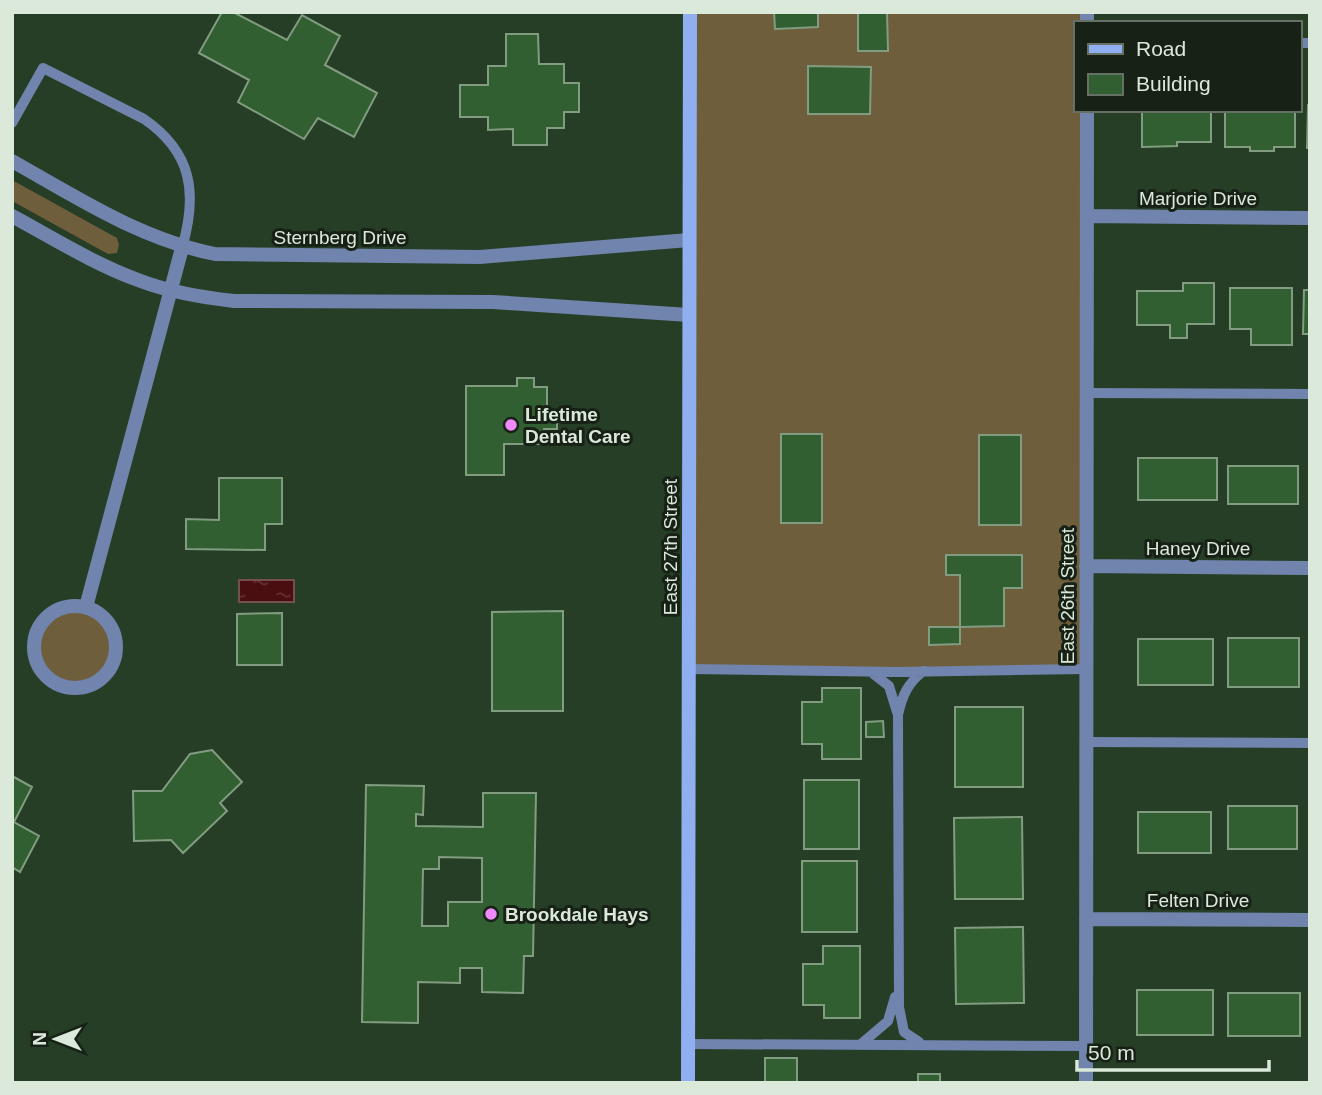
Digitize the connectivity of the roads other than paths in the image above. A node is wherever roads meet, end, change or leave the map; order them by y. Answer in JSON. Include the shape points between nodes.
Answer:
{"nodes":[{"id":1,"x":690,"y":12,"type":"edge"},
{"id":2,"x":1087,"y":112,"type":"edge"},
{"id":3,"x":12,"y":123,"type":"edge"},
{"id":4,"x":12,"y":161,"type":"edge"},
{"id":5,"x":12,"y":216,"type":"edge"},
{"id":6,"x":1087,"y":216,"type":"junction"},
{"id":7,"x":1310,"y":218,"type":"edge"},
{"id":8,"x":689,"y":240,"type":"junction"},
{"id":9,"x":183,"y":248,"type":"junction"},
{"id":10,"x":171,"y":290,"type":"junction"},
{"id":11,"x":689,"y":315,"type":"junction"},
{"id":12,"x":1087,"y":393,"type":"junction"},
{"id":13,"x":1310,"y":394,"type":"edge"},
{"id":14,"x":1086,"y":566,"type":"junction"},
{"id":15,"x":1310,"y":568,"type":"edge"},
{"id":16,"x":86,"y":607,"type":"junction"},
{"id":17,"x":689,"y":669,"type":"junction"},
{"id":18,"x":1086,"y":669,"type":"junction"},
{"id":19,"x":868,"y":671,"type":"junction"},
{"id":20,"x":924,"y":671,"type":"junction"},
{"id":21,"x":898,"y":715,"type":"junction"},
{"id":22,"x":1086,"y":742,"type":"junction"},
{"id":23,"x":1310,"y":743,"type":"edge"},
{"id":24,"x":1086,"y":919,"type":"junction"},
{"id":25,"x":1310,"y":920,"type":"edge"},
{"id":26,"x":898,"y":977,"type":"junction"},
{"id":27,"x":688,"y":1044,"type":"junction"},
{"id":28,"x":860,"y":1044,"type":"junction"},
{"id":29,"x":922,"y":1044,"type":"junction"},
{"id":30,"x":1086,"y":1046,"type":"junction"},
{"id":31,"x":688,"y":1083,"type":"edge"},
{"id":32,"x":1086,"y":1083,"type":"edge"}],
"edges":[{"from":1,"to":8,"type":"main road","name":"East 27th Street"},
{"from":2,"to":6,"type":"street","name":"East 26th Street"},
{"from":3,"to":9,"type":"lane","via":[[43,68],[144,118],[176,146],[190,188]]},
{"from":4,"to":9,"type":"street","name":"Sternberg Drive","via":[[111,218]]},
{"from":5,"to":10,"type":"street","via":[[112,270]]},
{"from":6,"to":7,"type":"street","name":"Marjorie Drive"},
{"from":6,"to":12,"type":"street","name":"East 26th Street"},
{"from":8,"to":9,"type":"street","name":"Sternberg Drive","via":[[480,257],[239,256]]},
{"from":8,"to":11,"type":"main road","name":"East 27th Street"},
{"from":9,"to":10,"type":"street"},
{"from":10,"to":11,"type":"street","via":[[233,301],[493,302]]},
{"from":10,"to":16,"type":"street"},
{"from":11,"to":17,"type":"main road","name":"East 27th Street"},
{"from":12,"to":13,"type":"lane"},
{"from":12,"to":14,"type":"street","name":"East 26th Street"},
{"from":14,"to":15,"type":"street","name":"Haney Drive"},
{"from":14,"to":18,"type":"street","name":"East 26th Street"},
{"from":16,"to":16,"type":"street","via":[[111,626],[116,654],[101,680],[84,688],[67,688],[51,681],[38,666],[34,639],[51,613],[65,607]]},
{"from":17,"to":19,"type":"lane"},
{"from":17,"to":27,"type":"main road","name":"East 27th Street"},
{"from":18,"to":20,"type":"lane"},
{"from":18,"to":22,"type":"street","name":"East 26th Street"},
{"from":19,"to":20,"type":"lane"},
{"from":19,"to":21,"type":"lane","via":[[889,686]]},
{"from":20,"to":21,"type":"lane","via":[[906,688]]},
{"from":21,"to":26,"type":"lane"},
{"from":22,"to":23,"type":"lane"},
{"from":22,"to":24,"type":"street","name":"East 26th Street"},
{"from":24,"to":25,"type":"street","name":"Felten Drive"},
{"from":24,"to":30,"type":"street","name":"East 26th Street"},
{"from":26,"to":28,"type":"lane","via":[[888,1021]]},
{"from":26,"to":29,"type":"lane","via":[[900,1023],[907,1036]]},
{"from":27,"to":28,"type":"lane"},
{"from":27,"to":31,"type":"main road","name":"East 27th Street"},
{"from":28,"to":29,"type":"lane"},
{"from":29,"to":30,"type":"lane"},
{"from":30,"to":32,"type":"street","name":"East 26th Street"}]}
